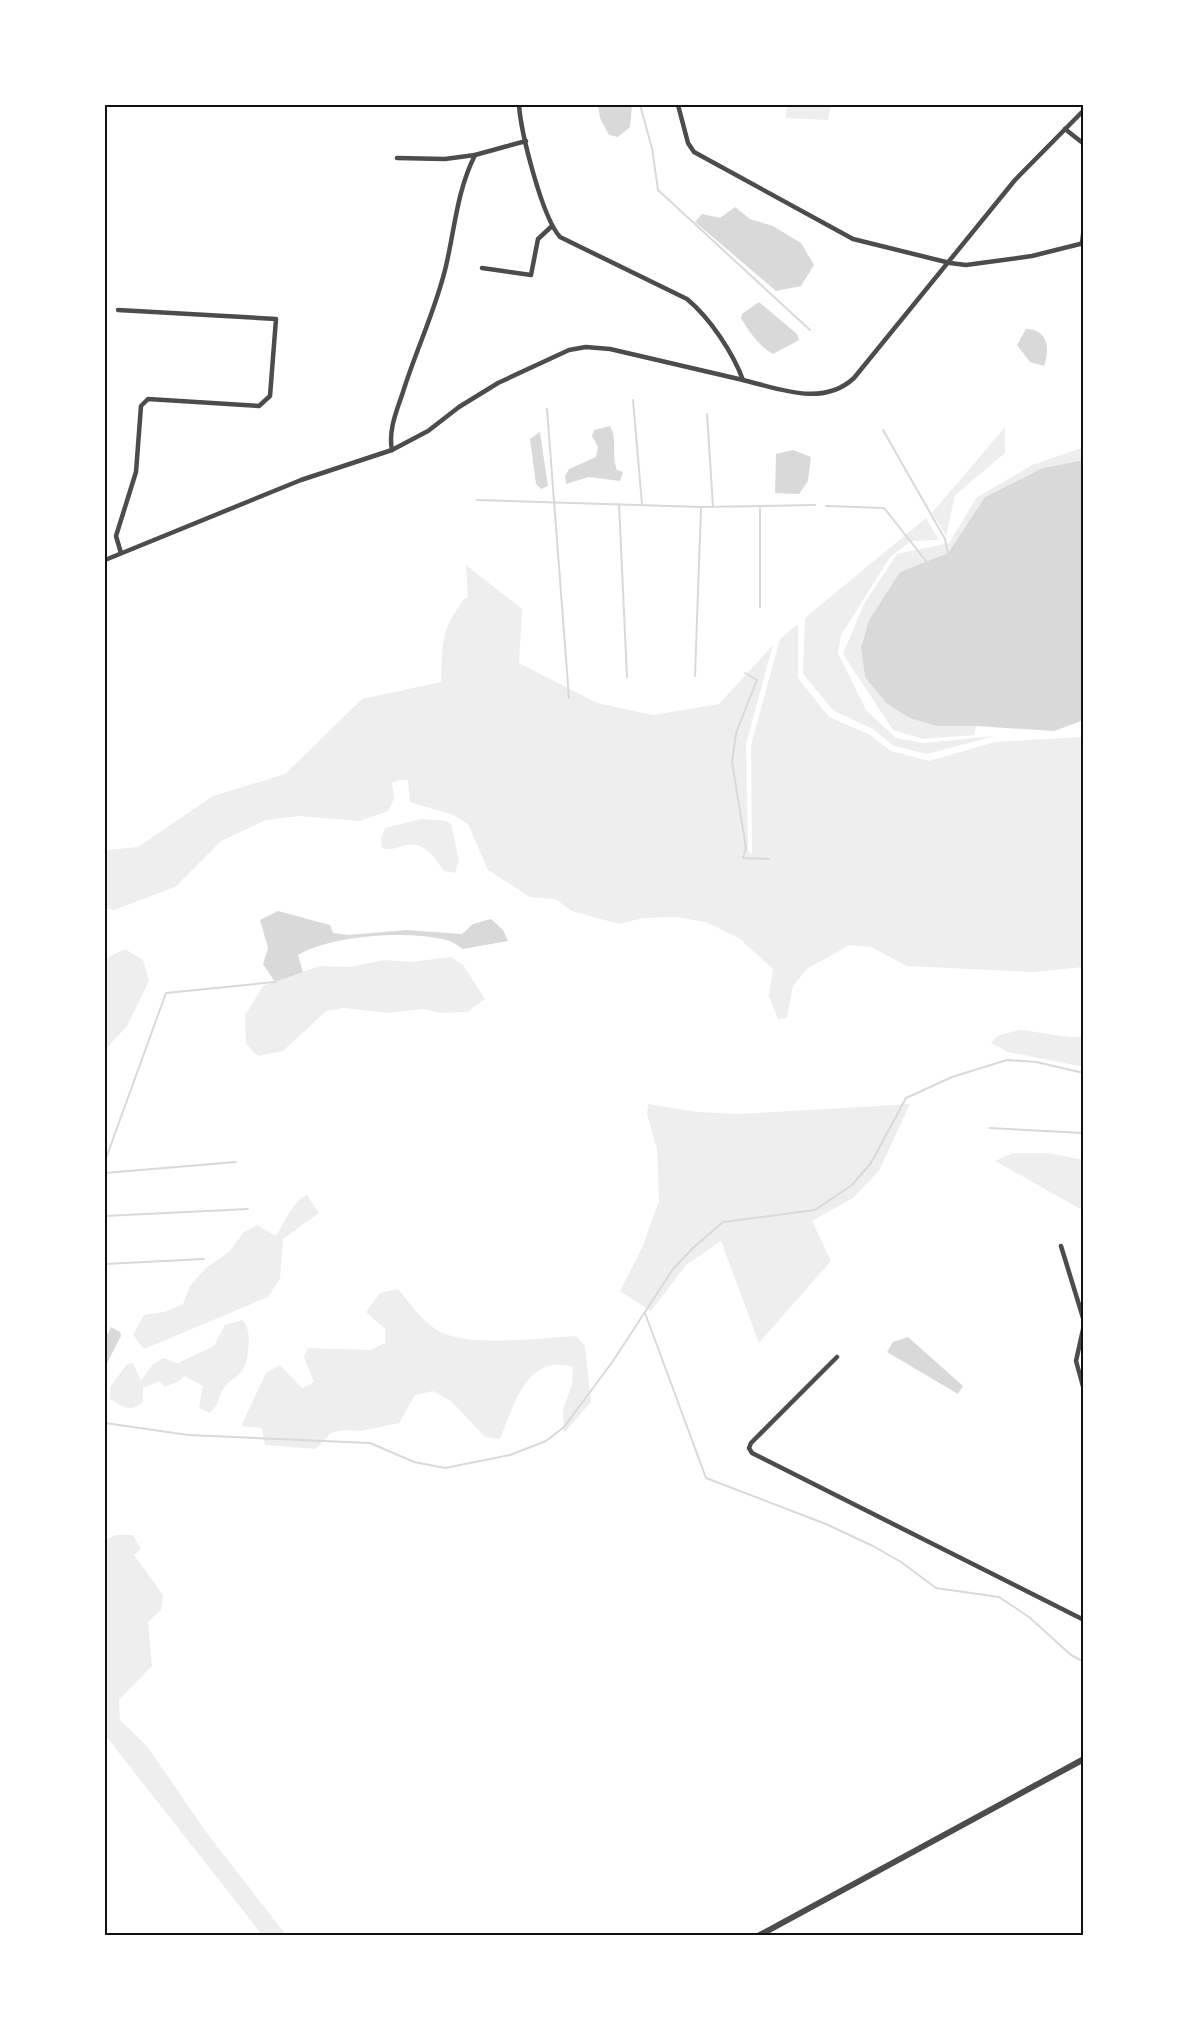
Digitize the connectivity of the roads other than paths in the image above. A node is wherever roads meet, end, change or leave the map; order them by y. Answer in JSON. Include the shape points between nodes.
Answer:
{"nodes":[{"id":1,"x":519,"y":105,"type":"edge"},
{"id":2,"x":678,"y":105,"type":"edge"},
{"id":3,"x":1084,"y":110,"type":"edge"},
{"id":4,"x":1065,"y":129,"type":"junction"},
{"id":5,"x":526,"y":141,"type":"junction"},
{"id":6,"x":1084,"y":144,"type":"edge"},
{"id":7,"x":475,"y":155,"type":"junction"},
{"id":8,"x":397,"y":158,"type":"dead end"},
{"id":9,"x":1084,"y":225,"type":"edge"},
{"id":10,"x":552,"y":226,"type":"junction"},
{"id":11,"x":1083,"y":244,"type":"edge"},
{"id":12,"x":950,"y":262,"type":"junction"},
{"id":13,"x":482,"y":268,"type":"dead end"},
{"id":14,"x":118,"y":309,"type":"dead end"},
{"id":15,"x":744,"y":380,"type":"junction"},
{"id":16,"x":392,"y":450,"type":"junction"},
{"id":17,"x":121,"y":553,"type":"junction"},
{"id":18,"x":105,"y":560,"type":"edge"},
{"id":19,"x":1061,"y":1246,"type":"dead end"},
{"id":20,"x":1084,"y":1323,"type":"edge"},
{"id":21,"x":837,"y":1357,"type":"dead end"},
{"id":22,"x":1084,"y":1390,"type":"edge"},
{"id":23,"x":1084,"y":1620,"type":"edge"},
{"id":24,"x":1084,"y":1760,"type":"edge"},
{"id":25,"x":758,"y":1936,"type":"edge"}],
"edges":[{"from":1,"to":5,"type":"street"},
{"from":2,"to":12,"type":"street","via":[[694,152],[853,239]]},
{"from":3,"to":4,"type":"street"},
{"from":4,"to":6,"type":"street"},
{"from":4,"to":12,"type":"street","via":[[1015,180]]},
{"from":5,"to":7,"type":"street"},
{"from":5,"to":10,"type":"street"},
{"from":7,"to":8,"type":"street"},
{"from":7,"to":16,"type":"street","via":[[463,180],[446,266],[393,426]]},
{"from":9,"to":11,"type":"street"},
{"from":10,"to":13,"type":"street","via":[[538,239],[531,276]]},
{"from":10,"to":15,"type":"street","via":[[563,241],[687,299],[701,313]]},
{"from":11,"to":12,"type":"street","via":[[966,265]]},
{"from":12,"to":15,"type":"street","via":[[842,389],[815,395]]},
{"from":14,"to":17,"type":"street","via":[[276,319],[270,396],[259,406],[148,399],[143,402],[134,486],[116,536]]},
{"from":15,"to":16,"type":"street","via":[[629,352],[577,348],[498,382],[428,431]]},
{"from":16,"to":17,"type":"street","via":[[301,480]]},
{"from":17,"to":18,"type":"street"},
{"from":19,"to":20,"type":"street"},
{"from":20,"to":22,"type":"street","via":[[1076,1361]]},
{"from":21,"to":23,"type":"street","via":[[751,1443],[752,1453]]},
{"from":24,"to":25,"type":"street"}]}
